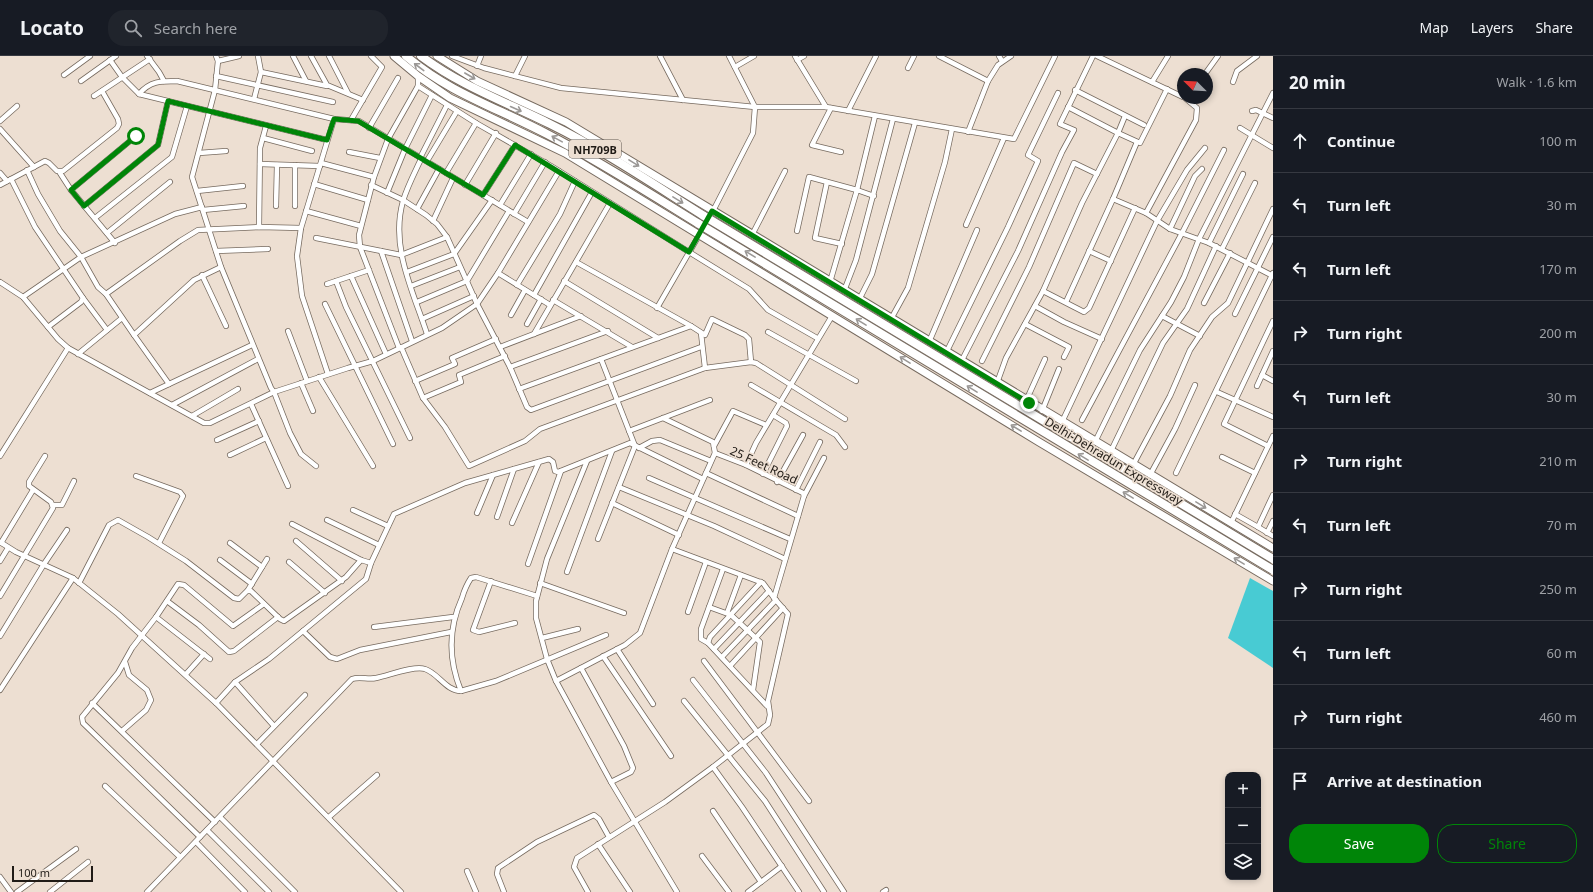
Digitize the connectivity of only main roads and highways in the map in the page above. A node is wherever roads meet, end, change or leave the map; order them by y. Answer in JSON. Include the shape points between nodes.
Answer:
{"nodes":[{"id":1,"x":406,"y":56,"type":"edge"},
{"id":2,"x":422,"y":56,"type":"edge"},
{"id":3,"x":1273,"y":559,"type":"edge"},
{"id":4,"x":1273,"y":570,"type":"edge"}],
"edges":[{"from":4,"to":1,"type":"highway","name":"Delhi-Dehradun Expressway","number":"NH709B","one_way":true,"bridge":true,"via":[[579,151],[462,95]]},
{"from":2,"to":3,"type":"highway","name":"Delhi-Dehradun Expressway","number":"NH709B","one_way":true,"bridge":true,"via":[[467,86],[550,124],[584,143]]}]}
